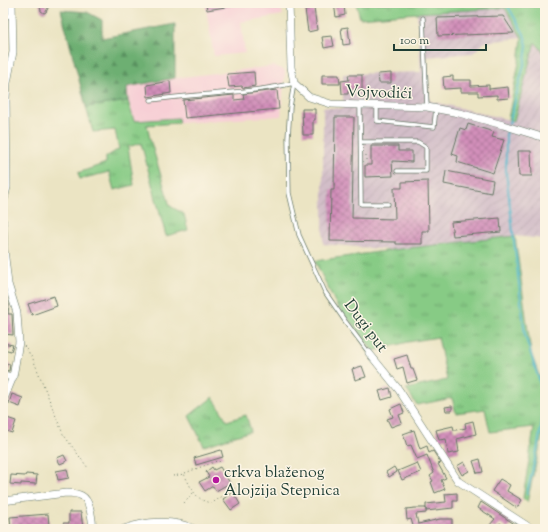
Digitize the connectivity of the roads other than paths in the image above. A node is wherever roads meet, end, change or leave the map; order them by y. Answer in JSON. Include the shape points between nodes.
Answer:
{"nodes":[{"id":1,"x":12,"y":3,"type":"edge"},
{"id":2,"x":289,"y":3,"type":"edge"},
{"id":3,"x":12,"y":14,"type":"junction"},
{"id":4,"x":423,"y":18,"type":"dead end"},
{"id":5,"x":3,"y":19,"type":"edge"},
{"id":6,"x":294,"y":83,"type":"junction"},
{"id":7,"x":151,"y":100,"type":"dead end"},
{"id":8,"x":360,"y":105,"type":"junction"},
{"id":9,"x":377,"y":105,"type":"junction"},
{"id":10,"x":427,"y":107,"type":"junction"},
{"id":11,"x":436,"y":108,"type":"junction"},
{"id":12,"x":545,"y":138,"type":"edge"},
{"id":13,"x":361,"y":142,"type":"junction"},
{"id":14,"x":397,"y":171,"type":"dead end"},
{"id":15,"x":3,"y":204,"type":"edge"},
{"id":16,"x":388,"y":204,"type":"dead end"},
{"id":17,"x":3,"y":222,"type":"edge"},
{"id":18,"x":369,"y":353,"type":"joint"},
{"id":19,"x":3,"y":376,"type":"edge"},
{"id":20,"x":13,"y":377,"type":"junction"},
{"id":21,"x":3,"y":401,"type":"edge"},
{"id":22,"x":3,"y":501,"type":"edge"},
{"id":23,"x":157,"y":526,"type":"edge"},
{"id":24,"x":521,"y":526,"type":"edge"},
{"id":25,"x":93,"y":529,"type":"edge"},
{"id":26,"x":124,"y":529,"type":"edge"},
{"id":27,"x":194,"y":529,"type":"edge"},
{"id":28,"x":532,"y":529,"type":"edge"}],
"edges":[{"from":1,"to":3,"type":"street"},
{"from":2,"to":6,"type":"street"},
{"from":3,"to":5,"type":"lane"},
{"from":3,"to":15,"type":"street","via":[[12,52],[6,98],[7,187]]},
{"from":4,"to":10,"type":"lane"},
{"from":6,"to":7,"type":"lane"},
{"from":6,"to":8,"type":"street","name":"Vojvodići","via":[[316,99],[331,104]]},
{"from":6,"to":18,"type":"lane","name":"Dugi put","via":[[288,138],[290,193],[299,235],[325,292],[344,322]]},
{"from":8,"to":9,"type":"street","name":"Vojvodići"},
{"from":8,"to":13,"type":"lane"},
{"from":9,"to":10,"type":"street","name":"Vojvodići"},
{"from":9,"to":11,"type":"lane","via":[[377,121],[434,127]]},
{"from":10,"to":11,"type":"street","name":"Vojvodići"},
{"from":11,"to":12,"type":"street","name":"Vojvodići"},
{"from":13,"to":14,"type":"lane","via":[[418,142],[426,147],[426,170]]},
{"from":13,"to":16,"type":"lane","via":[[361,204]]},
{"from":17,"to":20,"type":"street","via":[[8,284],[17,314],[19,342]]},
{"from":18,"to":24,"type":"street","name":"Dugi put","via":[[399,390],[458,481]]},
{"from":19,"to":20,"type":"street"},
{"from":20,"to":21,"type":"street"},
{"from":22,"to":25,"type":"street","via":[[75,493],[87,501]]},
{"from":23,"to":26,"type":"street"},
{"from":23,"to":27,"type":"street","via":[[174,523]]},
{"from":24,"to":28,"type":"street","name":"Dugi put"}]}
